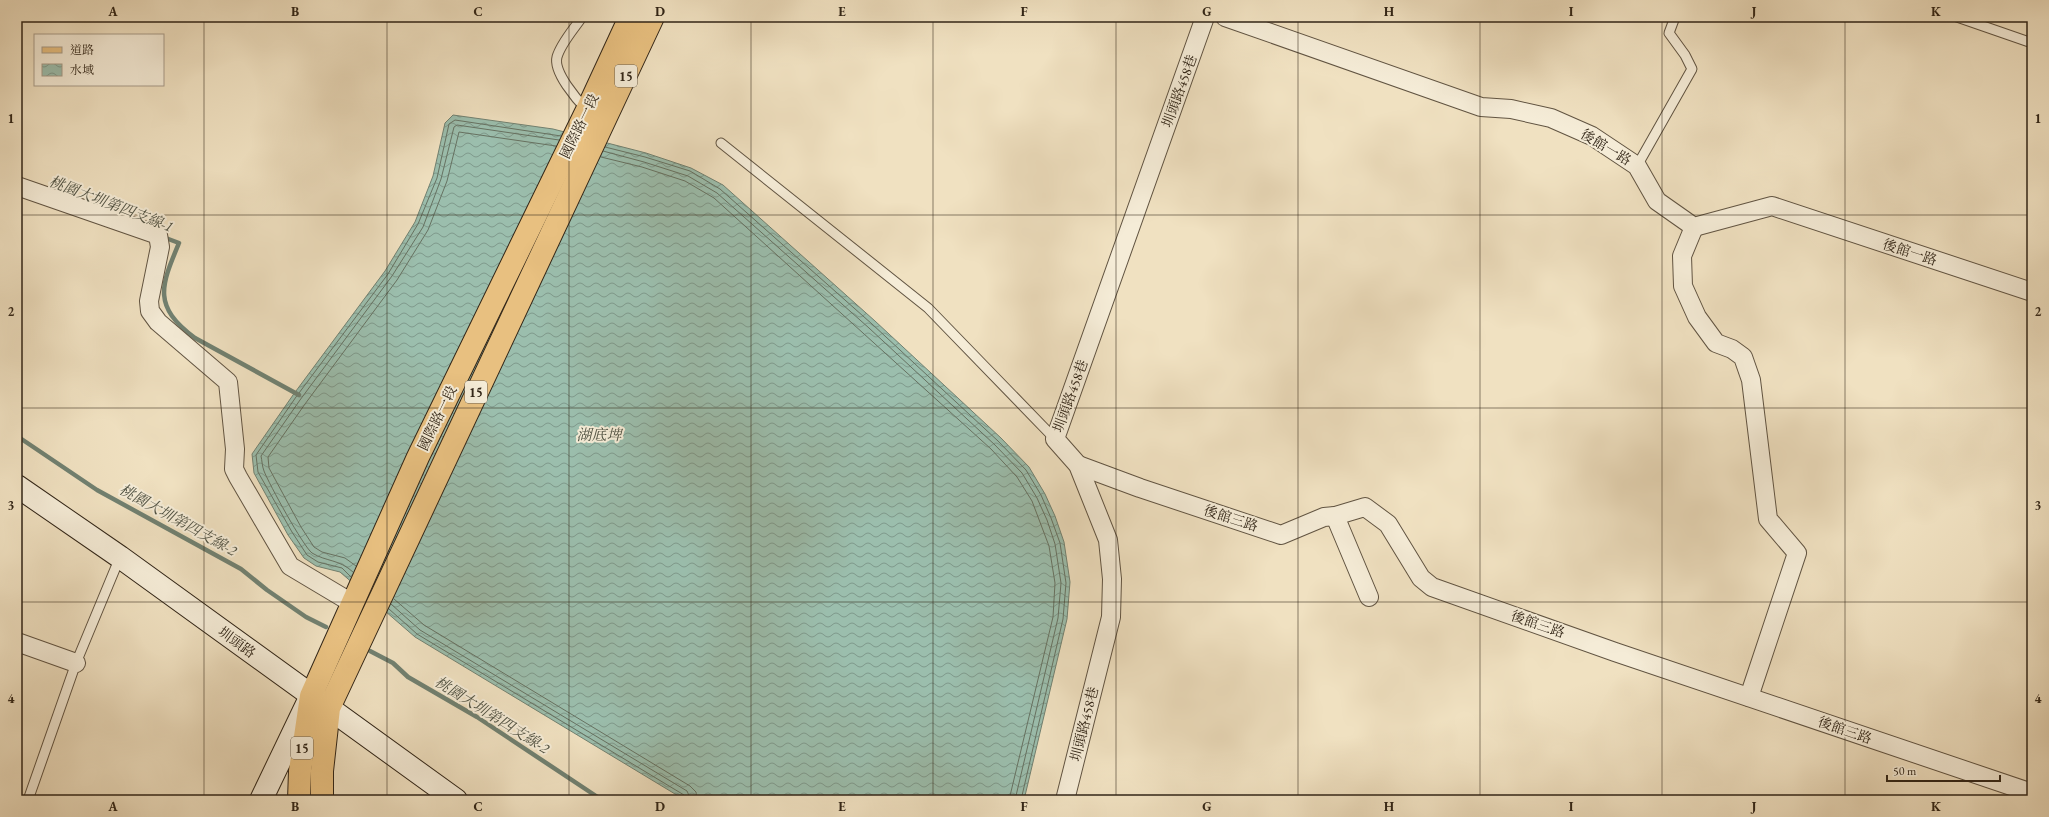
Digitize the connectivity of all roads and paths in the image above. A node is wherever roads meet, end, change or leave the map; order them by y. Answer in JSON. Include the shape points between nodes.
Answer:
{"nodes":[{"id":1,"x":582,"y":17,"type":"edge"},
{"id":2,"x":630,"y":17,"type":"edge"},
{"id":3,"x":653,"y":17,"type":"edge"},
{"id":4,"x":1205,"y":17,"type":"edge"},
{"id":5,"x":1225,"y":17,"type":"edge"},
{"id":6,"x":1675,"y":17,"type":"edge"},
{"id":7,"x":1957,"y":17,"type":"edge"},
{"id":8,"x":2032,"y":43,"type":"edge"},
{"id":9,"x":588,"y":110,"type":"junction"},
{"id":10,"x":721,"y":143,"type":"dead end"},
{"id":11,"x":1637,"y":166,"type":"junction"},
{"id":12,"x":17,"y":186,"type":"edge"},
{"id":13,"x":1694,"y":227,"type":"junction"},
{"id":14,"x":2032,"y":292,"type":"edge"},
{"id":15,"x":1055,"y":439,"type":"junction"},
{"id":16,"x":1078,"y":465,"type":"junction"},
{"id":17,"x":17,"y":486,"type":"edge"},
{"id":18,"x":1335,"y":516,"type":"junction"},
{"id":19,"x":120,"y":557,"type":"junction"},
{"id":20,"x":1369,"y":597,"type":"dead end"},
{"id":21,"x":352,"y":603,"type":"junction"},
{"id":22,"x":17,"y":642,"type":"edge"},
{"id":23,"x":76,"y":662,"type":"junction"},
{"id":24,"x":311,"y":696,"type":"junction"},
{"id":25,"x":1749,"y":697,"type":"junction"},
{"id":26,"x":329,"y":708,"type":"junction"},
{"id":27,"x":300,"y":771,"type":"junction"},
{"id":28,"x":2032,"y":793,"type":"edge"},
{"id":29,"x":28,"y":800,"type":"edge"},
{"id":30,"x":261,"y":800,"type":"edge"},
{"id":31,"x":287,"y":800,"type":"edge"},
{"id":32,"x":299,"y":800,"type":"edge"},
{"id":33,"x":322,"y":800,"type":"edge"},
{"id":34,"x":456,"y":800,"type":"edge"},
{"id":35,"x":1065,"y":800,"type":"edge"}],
"edges":[{"from":1,"to":9,"type":"lane","via":[[557,58],[558,69],[574,97]]},
{"from":2,"to":9,"type":"main road","name":"國際路一段","number":"15"},
{"from":3,"to":26,"type":"main road","name":"國際路一段","number":"15"},
{"from":4,"to":15,"type":"street","name":"圳頭路458巷"},
{"from":5,"to":11,"type":"street","name":"後館一路","via":[[1481,107],[1511,109],[1551,118],[1592,136]]},
{"from":6,"to":11,"type":"lane","via":[[1669,33],[1692,69]]},
{"from":7,"to":8,"type":"lane"},
{"from":9,"to":21,"type":"main road","name":"國際路一段","number":"15","via":[[418,457]]},
{"from":10,"to":15,"type":"lane","via":[[928,308]]},
{"from":11,"to":13,"type":"street","name":"後館一路","via":[[1658,202]]},
{"from":12,"to":21,"type":"street","via":[[158,235],[160,247],[149,300],[150,311],[158,322],[228,382],[235,449],[234,469],[290,566]]},
{"from":13,"to":14,"type":"street","name":"後館一路","via":[[1772,206]]},
{"from":13,"to":25,"type":"street","via":[[1682,256],[1684,286],[1698,317],[1716,343],[1732,349],[1743,357],[1751,380],[1768,520],[1797,553]]},
{"from":15,"to":16,"type":"street","name":"圳頭路458巷"},
{"from":16,"to":18,"type":"street","name":"後館三路","via":[[1281,535],[1324,517]]},
{"from":16,"to":35,"type":"street","name":"圳頭路458巷","via":[[1108,540],[1112,579],[1111,617]]},
{"from":17,"to":19,"type":"street","name":"圳頭路"},
{"from":18,"to":20,"type":"street"},
{"from":18,"to":25,"type":"street","name":"後館三路","via":[[1365,507],[1388,524],[1420,578],[1432,587]]},
{"from":19,"to":23,"type":"lane"},
{"from":19,"to":24,"type":"street","name":"圳頭路"},
{"from":21,"to":24,"type":"main road","name":"國際路一段","number":"15"},
{"from":22,"to":23,"type":"street"},
{"from":23,"to":29,"type":"lane"},
{"from":24,"to":26,"type":"street","name":"圳頭路"},
{"from":24,"to":27,"type":"main road","number":"15"},
{"from":24,"to":30,"type":"street","name":"國際路一段"},
{"from":25,"to":28,"type":"street","name":"後館三路"},
{"from":26,"to":27,"type":"street","name":"國際路一段"},
{"from":26,"to":33,"type":"main road","number":"15","via":[[322,772]]},
{"from":26,"to":34,"type":"street","name":"圳頭路"},
{"from":27,"to":31,"type":"street","name":"國際路一段"},
{"from":27,"to":32,"type":"main road","number":"15"}]}
